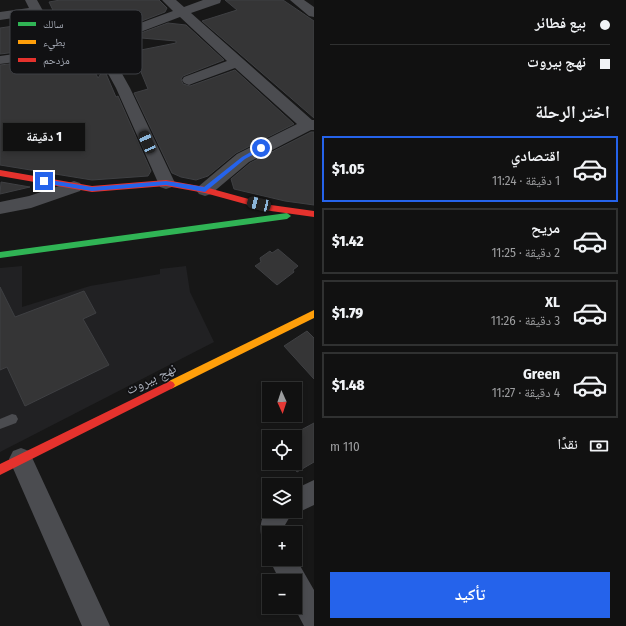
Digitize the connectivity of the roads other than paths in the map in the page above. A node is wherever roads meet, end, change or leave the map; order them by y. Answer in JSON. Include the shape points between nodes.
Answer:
{"nodes":[{"id":1,"x":168,"y":0,"type":"edge"},
{"id":2,"x":215,"y":0,"type":"edge"},
{"id":3,"x":296,"y":0,"type":"edge"},
{"id":4,"x":33,"y":5,"type":"edge"},
{"id":5,"x":18,"y":10,"type":"edge"},
{"id":6,"x":181,"y":12,"type":"junction"},
{"id":7,"x":10,"y":13,"type":"edge"},
{"id":8,"x":314,"y":13,"type":"edge"},
{"id":9,"x":0,"y":16,"type":"edge"},
{"id":10,"x":142,"y":27,"type":"edge"},
{"id":11,"x":10,"y":59,"type":"edge"},
{"id":12,"x":0,"y":60,"type":"edge"},
{"id":13,"x":237,"y":62,"type":"junction"},
{"id":14,"x":115,"y":74,"type":"edge"},
{"id":15,"x":189,"y":80,"type":"dead end"},
{"id":16,"x":311,"y":125,"type":"edge"},
{"id":17,"x":0,"y":173,"type":"edge"},
{"id":18,"x":166,"y":183,"type":"junction"},
{"id":19,"x":74,"y":187,"type":"junction"},
{"id":20,"x":205,"y":190,"type":"junction"},
{"id":21,"x":0,"y":208,"type":"edge"},
{"id":22,"x":304,"y":214,"type":"junction"},
{"id":23,"x":314,"y":214,"type":"edge"},
{"id":24,"x":0,"y":255,"type":"edge"},
{"id":25,"x":314,"y":314,"type":"edge"},
{"id":26,"x":12,"y":419,"type":"dead end"},
{"id":27,"x":0,"y":424,"type":"edge"},
{"id":28,"x":10,"y":465,"type":"edge"},
{"id":29,"x":314,"y":492,"type":"edge"},
{"id":30,"x":302,"y":498,"type":"edge"},
{"id":31,"x":302,"y":595,"type":"edge"},
{"id":32,"x":314,"y":617,"type":"edge"},
{"id":33,"x":96,"y":626,"type":"edge"}],
"edges":[{"from":1,"to":6,"type":"street"},
{"from":2,"to":6,"type":"street"},
{"from":3,"to":8,"type":"street"},
{"from":4,"to":5,"type":"street"},
{"from":6,"to":10,"type":"street"},
{"from":6,"to":13,"type":"street"},
{"from":7,"to":9,"type":"street"},
{"from":11,"to":12,"type":"street"},
{"from":13,"to":15,"type":"street"},
{"from":13,"to":16,"type":"street"},
{"from":14,"to":18,"type":"street"},
{"from":16,"to":20,"type":"street","via":[[244,158]]},
{"from":17,"to":19,"type":"street"},
{"from":18,"to":19,"type":"street","via":[[92,189]]},
{"from":18,"to":20,"type":"street"},
{"from":19,"to":21,"type":"street","via":[[31,202]]},
{"from":20,"to":22,"type":"street","via":[[246,202]]},
{"from":22,"to":23,"type":"street"},
{"from":22,"to":24,"type":"street"},
{"from":25,"to":28,"type":"street","name":"نهج بيروت"},
{"from":26,"to":27,"type":"lane"},
{"from":28,"to":33,"type":"street"},
{"from":29,"to":30,"type":"street"},
{"from":31,"to":32,"type":"street"}]}
